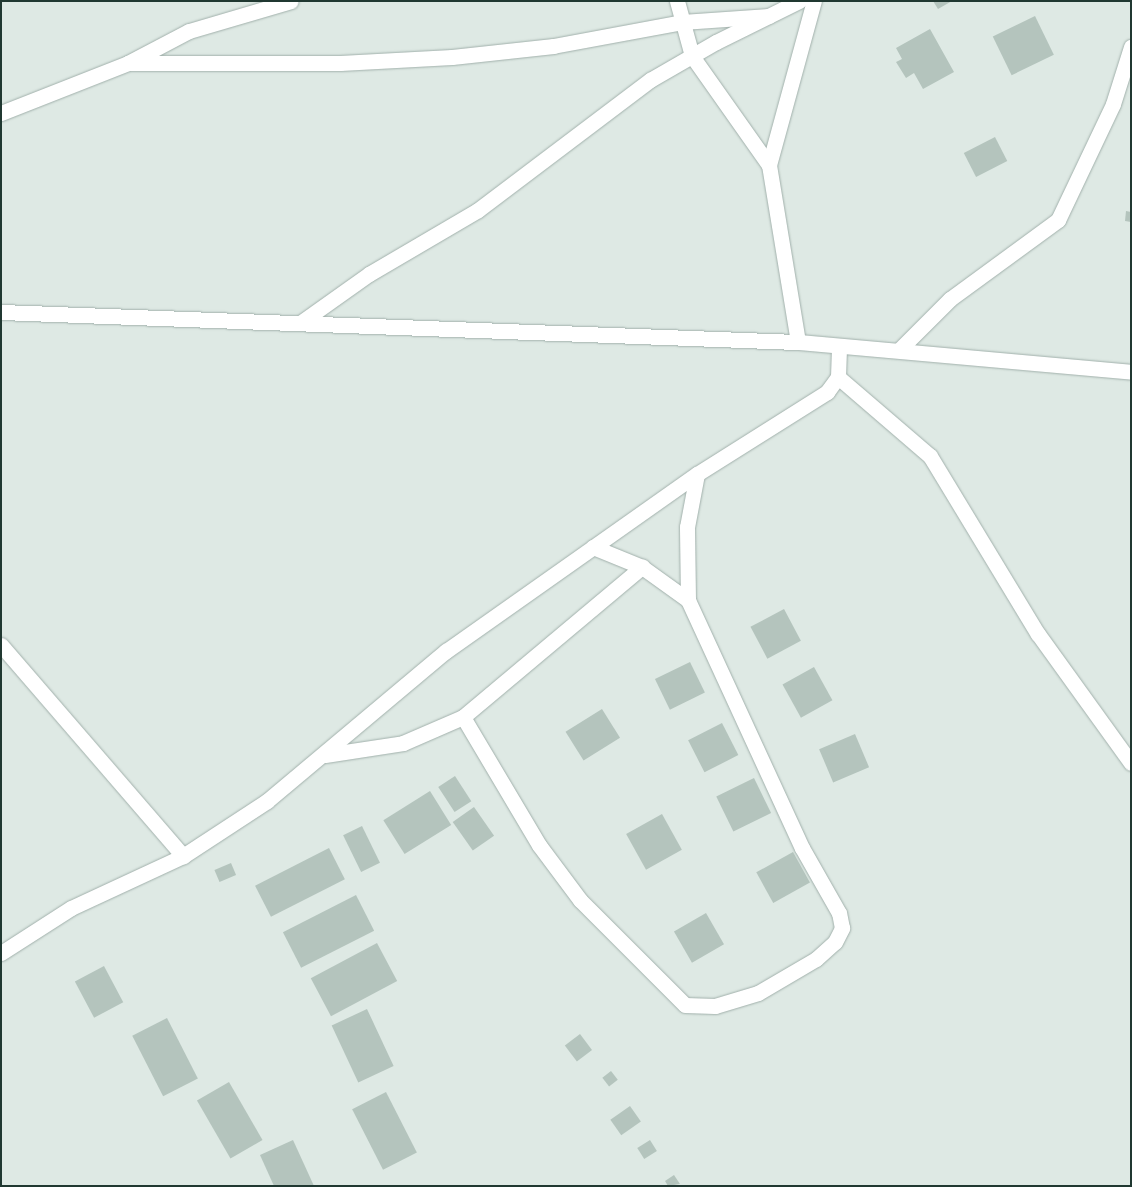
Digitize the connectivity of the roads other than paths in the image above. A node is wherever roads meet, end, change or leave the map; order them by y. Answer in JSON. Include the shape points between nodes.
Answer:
{"nodes":[{"id":1,"x":291,"y":1,"type":"edge"},
{"id":2,"x":676,"y":1,"type":"edge"},
{"id":3,"x":800,"y":1,"type":"edge"},
{"id":4,"x":814,"y":1,"type":"edge"},
{"id":5,"x":769,"y":16,"type":"junction"},
{"id":6,"x":682,"y":22,"type":"junction"},
{"id":7,"x":1131,"y":47,"type":"edge"},
{"id":8,"x":692,"y":56,"type":"junction"},
{"id":9,"x":128,"y":63,"type":"junction"},
{"id":10,"x":1,"y":114,"type":"edge"},
{"id":11,"x":769,"y":165,"type":"junction"},
{"id":12,"x":1,"y":312,"type":"edge"},
{"id":13,"x":300,"y":323,"type":"junction"},
{"id":14,"x":798,"y":342,"type":"junction"},
{"id":15,"x":839,"y":346,"type":"junction"},
{"id":16,"x":899,"y":350,"type":"junction"},
{"id":17,"x":1131,"y":372,"type":"edge"},
{"id":18,"x":838,"y":377,"type":"junction"},
{"id":19,"x":697,"y":474,"type":"junction"},
{"id":20,"x":593,"y":547,"type":"junction"},
{"id":21,"x":642,"y":567,"type":"junction"},
{"id":22,"x":688,"y":600,"type":"junction"},
{"id":23,"x":1,"y":645,"type":"edge"},
{"id":24,"x":463,"y":717,"type":"junction"},
{"id":25,"x":325,"y":755,"type":"junction"},
{"id":26,"x":1131,"y":763,"type":"edge"},
{"id":27,"x":184,"y":856,"type":"junction"},
{"id":28,"x":1,"y":953,"type":"edge"}],
"edges":[{"from":1,"to":9,"type":"street","via":[[189,31]]},
{"from":2,"to":6,"type":"street"},
{"from":3,"to":5,"type":"street"},
{"from":4,"to":11,"type":"street"},
{"from":5,"to":6,"type":"street"},
{"from":5,"to":8,"type":"street"},
{"from":6,"to":8,"type":"street"},
{"from":6,"to":9,"type":"street","via":[[553,46],[452,57],[340,63]]},
{"from":7,"to":16,"type":"street","via":[[1113,104],[1058,220],[956,294]]},
{"from":8,"to":11,"type":"street"},
{"from":8,"to":13,"type":"street","via":[[650,80],[478,210],[370,274]]},
{"from":9,"to":10,"type":"street"},
{"from":11,"to":14,"type":"street"},
{"from":12,"to":13,"type":"street"},
{"from":13,"to":14,"type":"street"},
{"from":14,"to":15,"type":"street"},
{"from":15,"to":16,"type":"street"},
{"from":15,"to":18,"type":"street"},
{"from":16,"to":17,"type":"street"},
{"from":18,"to":19,"type":"street","via":[[810,405]]},
{"from":18,"to":26,"type":"street","via":[[930,456],[1038,634]]},
{"from":19,"to":20,"type":"street"},
{"from":19,"to":22,"type":"street","via":[[687,527]]},
{"from":20,"to":21,"type":"street"},
{"from":20,"to":25,"type":"street","via":[[446,651]]},
{"from":21,"to":22,"type":"street"},
{"from":21,"to":24,"type":"street"},
{"from":22,"to":24,"type":"street","via":[[802,848],[839,913],[842,928],[835,942],[816,959],[758,993],[704,1008],[685,1005],[580,900],[539,845]]},
{"from":23,"to":27,"type":"street"},
{"from":24,"to":25,"type":"street","via":[[404,743]]},
{"from":25,"to":27,"type":"street","via":[[267,801]]},
{"from":27,"to":28,"type":"street","via":[[72,908]]}]}
